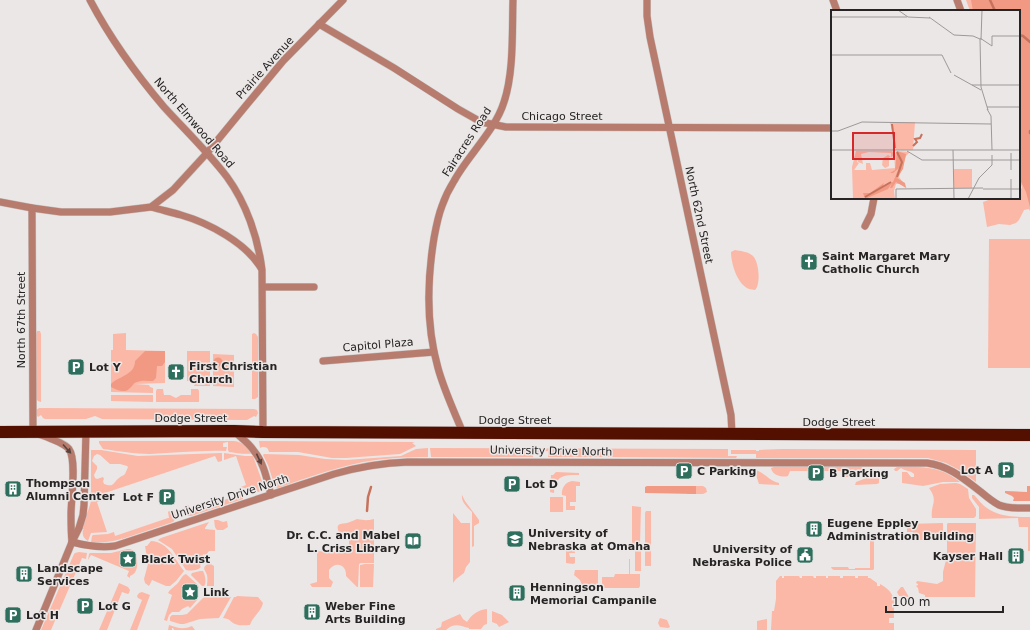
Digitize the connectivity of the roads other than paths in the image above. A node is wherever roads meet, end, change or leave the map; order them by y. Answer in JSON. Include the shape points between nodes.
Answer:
{"nodes":[{"id":1,"x":90,"y":0,"type":"edge"},
{"id":2,"x":343,"y":0,"type":"edge"},
{"id":3,"x":513,"y":0,"type":"edge"},
{"id":4,"x":648,"y":0,"type":"edge"},
{"id":5,"x":833,"y":0,"type":"edge"},
{"id":6,"x":957,"y":0,"type":"edge"},
{"id":7,"x":838,"y":10,"type":"edge"},
{"id":8,"x":961,"y":10,"type":"edge"},
{"id":9,"x":319,"y":24,"type":"junction"},
{"id":10,"x":492,"y":125,"type":"junction"},
{"id":11,"x":669,"y":128,"type":"junction"},
{"id":12,"x":831,"y":128,"type":"edge"},
{"id":13,"x":207,"y":153,"type":"junction"},
{"id":14,"x":874,"y":199,"type":"edge"},
{"id":15,"x":0,"y":202,"type":"edge"},
{"id":16,"x":151,"y":207,"type":"junction"},
{"id":17,"x":32,"y":208,"type":"junction"},
{"id":18,"x":866,"y":226,"type":"dead end"},
{"id":19,"x":262,"y":270,"type":"junction"},
{"id":20,"x":263,"y":287,"type":"junction"},
{"id":21,"x":314,"y":287,"type":"dead end"},
{"id":22,"x":434,"y":352,"type":"junction"},
{"id":23,"x":323,"y":361,"type":"dead end"},
{"id":24,"x":86,"y":431,"type":"junction"},
{"id":25,"x":234,"y":431,"type":"junction"},
{"id":26,"x":0,"y":432,"type":"edge"},
{"id":27,"x":33,"y":432,"type":"junction"},
{"id":28,"x":263,"y":432,"type":"junction"},
{"id":29,"x":463,"y":433,"type":"junction"},
{"id":30,"x":732,"y":434,"type":"junction"},
{"id":31,"x":1030,"y":435,"type":"edge"},
{"id":32,"x":271,"y":495,"type":"junction"},
{"id":33,"x":1030,"y":508,"type":"edge"},
{"id":34,"x":72,"y":542,"type":"junction"},
{"id":35,"x":36,"y":630,"type":"edge"}],
"edges":[{"from":1,"to":13,"type":"street","name":"North Elmwood Road","via":[[111,37],[141,79]]},
{"from":2,"to":9,"type":"street","name":"Prairie Avenue"},
{"from":3,"to":10,"type":"street","name":"Fairacres Road","via":[[507,92],[498,117]]},
{"from":4,"to":11,"type":"street","name":"North 62nd Street","via":[[650,36]]},
{"from":5,"to":7,"type":"street"},
{"from":6,"to":8,"type":"street"},
{"from":9,"to":10,"type":"street","name":"Chicago Street","via":[[458,109]]},
{"from":9,"to":13,"type":"street","name":"Prairie Avenue","via":[[283,62]]},
{"from":10,"to":11,"type":"street","name":"Chicago Street","via":[[506,128]]},
{"from":10,"to":22,"type":"street","name":"Fairacres Road","via":[[457,175],[438,219],[429,289]]},
{"from":11,"to":12,"type":"street","name":"Chicago Street"},
{"from":11,"to":30,"type":"street","name":"North 62nd Street","via":[[731,415]]},
{"from":13,"to":16,"type":"street","name":"Prairie Avenue","via":[[173,190]]},
{"from":13,"to":19,"type":"street","name":"North Elmwood Road","via":[[228,178],[242,204],[252,228]]},
{"from":14,"to":18,"type":"street"},
{"from":15,"to":17,"type":"street"},
{"from":16,"to":17,"type":"street","via":[[110,212],[61,212]]},
{"from":16,"to":19,"type":"street","via":[[196,220],[218,231],[250,253]]},
{"from":17,"to":27,"type":"street","name":"North 67th Street"},
{"from":19,"to":20,"type":"street","name":"North Elmwood Road"},
{"from":20,"to":21,"type":"street"},
{"from":20,"to":28,"type":"street","name":"North Elmwood Road"},
{"from":22,"to":23,"type":"street","name":"Capitol Plaza"},
{"from":22,"to":29,"type":"street","name":"Fairacres Road","via":[[443,384]]},
{"from":24,"to":25,"type":"highway","name":"Dodge Street"},
{"from":24,"to":27,"type":"highway","name":"Dodge Street"},
{"from":24,"to":34,"type":"street","via":[[84,505],[79,528]]},
{"from":25,"to":28,"type":"highway","name":"Dodge Street"},
{"from":25,"to":32,"type":"street","one_way":true,"via":[[258,457]]},
{"from":26,"to":27,"type":"highway","name":"Dodge Street"},
{"from":27,"to":34,"type":"street","one_way":true,"via":[[64,445],[72,455]]},
{"from":28,"to":29,"type":"highway","name":"Dodge Street"},
{"from":29,"to":30,"type":"highway","name":"Dodge Street"},
{"from":30,"to":31,"type":"highway","name":"Dodge Street"},
{"from":32,"to":33,"type":"street","name":"University Drive North","via":[[348,470],[398,462],[928,463],[955,472],[1000,505]]},
{"from":32,"to":34,"type":"street","name":"University Drive North","via":[[115,546],[103,548]]},
{"from":34,"to":35,"type":"street"}]}
